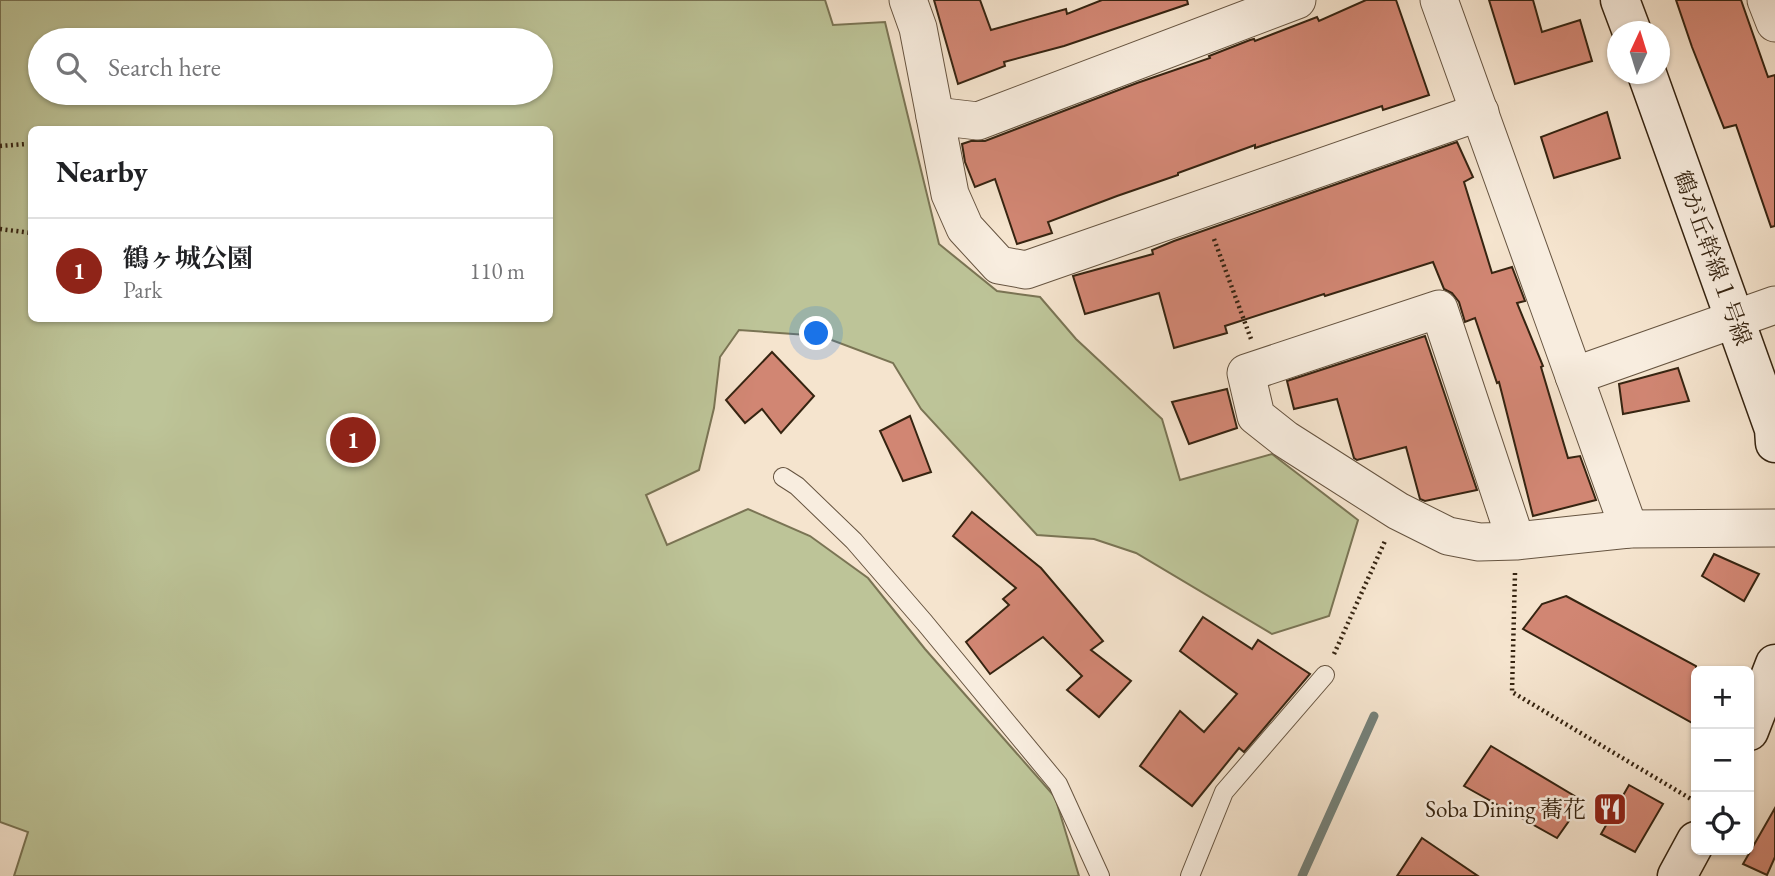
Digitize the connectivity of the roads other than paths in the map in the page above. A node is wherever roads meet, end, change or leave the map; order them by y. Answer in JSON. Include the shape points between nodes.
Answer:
{"nodes":[{"id":1,"x":908,"y":0,"type":"edge"},
{"id":2,"x":1297,"y":0,"type":"edge"},
{"id":3,"x":1439,"y":0,"type":"edge"},
{"id":4,"x":1620,"y":0,"type":"edge"},
{"id":5,"x":1766,"y":0,"type":"edge"},
{"id":6,"x":1628,"y":21,"type":"edge"},
{"id":7,"x":1775,"y":23,"type":"edge"},
{"id":8,"x":1651,"y":84,"type":"edge"},
{"id":9,"x":1480,"y":112,"type":"junction"},
{"id":10,"x":935,"y":116,"type":"junction"},
{"id":11,"x":1775,"y":305,"type":"edge"},
{"id":12,"x":1735,"y":320,"type":"junction"},
{"id":13,"x":1574,"y":376,"type":"junction"},
{"id":14,"x":1775,"y":443,"type":"edge"},
{"id":15,"x":783,"y":477,"type":"dead end"},
{"id":16,"x":1775,"y":528,"type":"edge"},
{"id":17,"x":1629,"y":529,"type":"junction"},
{"id":18,"x":1516,"y":541,"type":"junction"},
{"id":19,"x":1775,"y":664,"type":"edge"},
{"id":20,"x":1325,"y":675,"type":"road end"},
{"id":21,"x":1750,"y":729,"type":"edge"},
{"id":22,"x":1691,"y":850,"type":"edge"},
{"id":23,"x":1100,"y":876,"type":"edge"},
{"id":24,"x":1190,"y":876,"type":"edge"},
{"id":25,"x":1677,"y":876,"type":"edge"}],
"edges":[{"from":1,"to":10,"type":"street"},
{"from":2,"to":10,"type":"street","via":[[978,121]]},
{"from":3,"to":9,"type":"street"},
{"from":4,"to":6,"type":"street"},
{"from":5,"to":7,"type":"street"},
{"from":8,"to":12,"type":"street","name":"鶴が丘幹線１号線"},
{"from":9,"to":10,"type":"street","via":[[1026,270],[999,265],[965,228],[950,194]]},
{"from":9,"to":13,"type":"street"},
{"from":11,"to":12,"type":"street"},
{"from":12,"to":13,"type":"street"},
{"from":12,"to":14,"type":"street","name":"鶴が丘幹線１号線"},
{"from":13,"to":17,"type":"street"},
{"from":15,"to":23,"type":"lane","via":[[854,541],[1058,784]]},
{"from":16,"to":17,"type":"street"},
{"from":17,"to":18,"type":"street"},
{"from":18,"to":18,"type":"street","via":[[1479,542],[1448,536],[1398,511],[1255,416],[1245,373],[1439,309]]},
{"from":19,"to":21,"type":"street"},
{"from":20,"to":24,"type":"lane","via":[[1224,792]]},
{"from":22,"to":25,"type":"street"}]}
